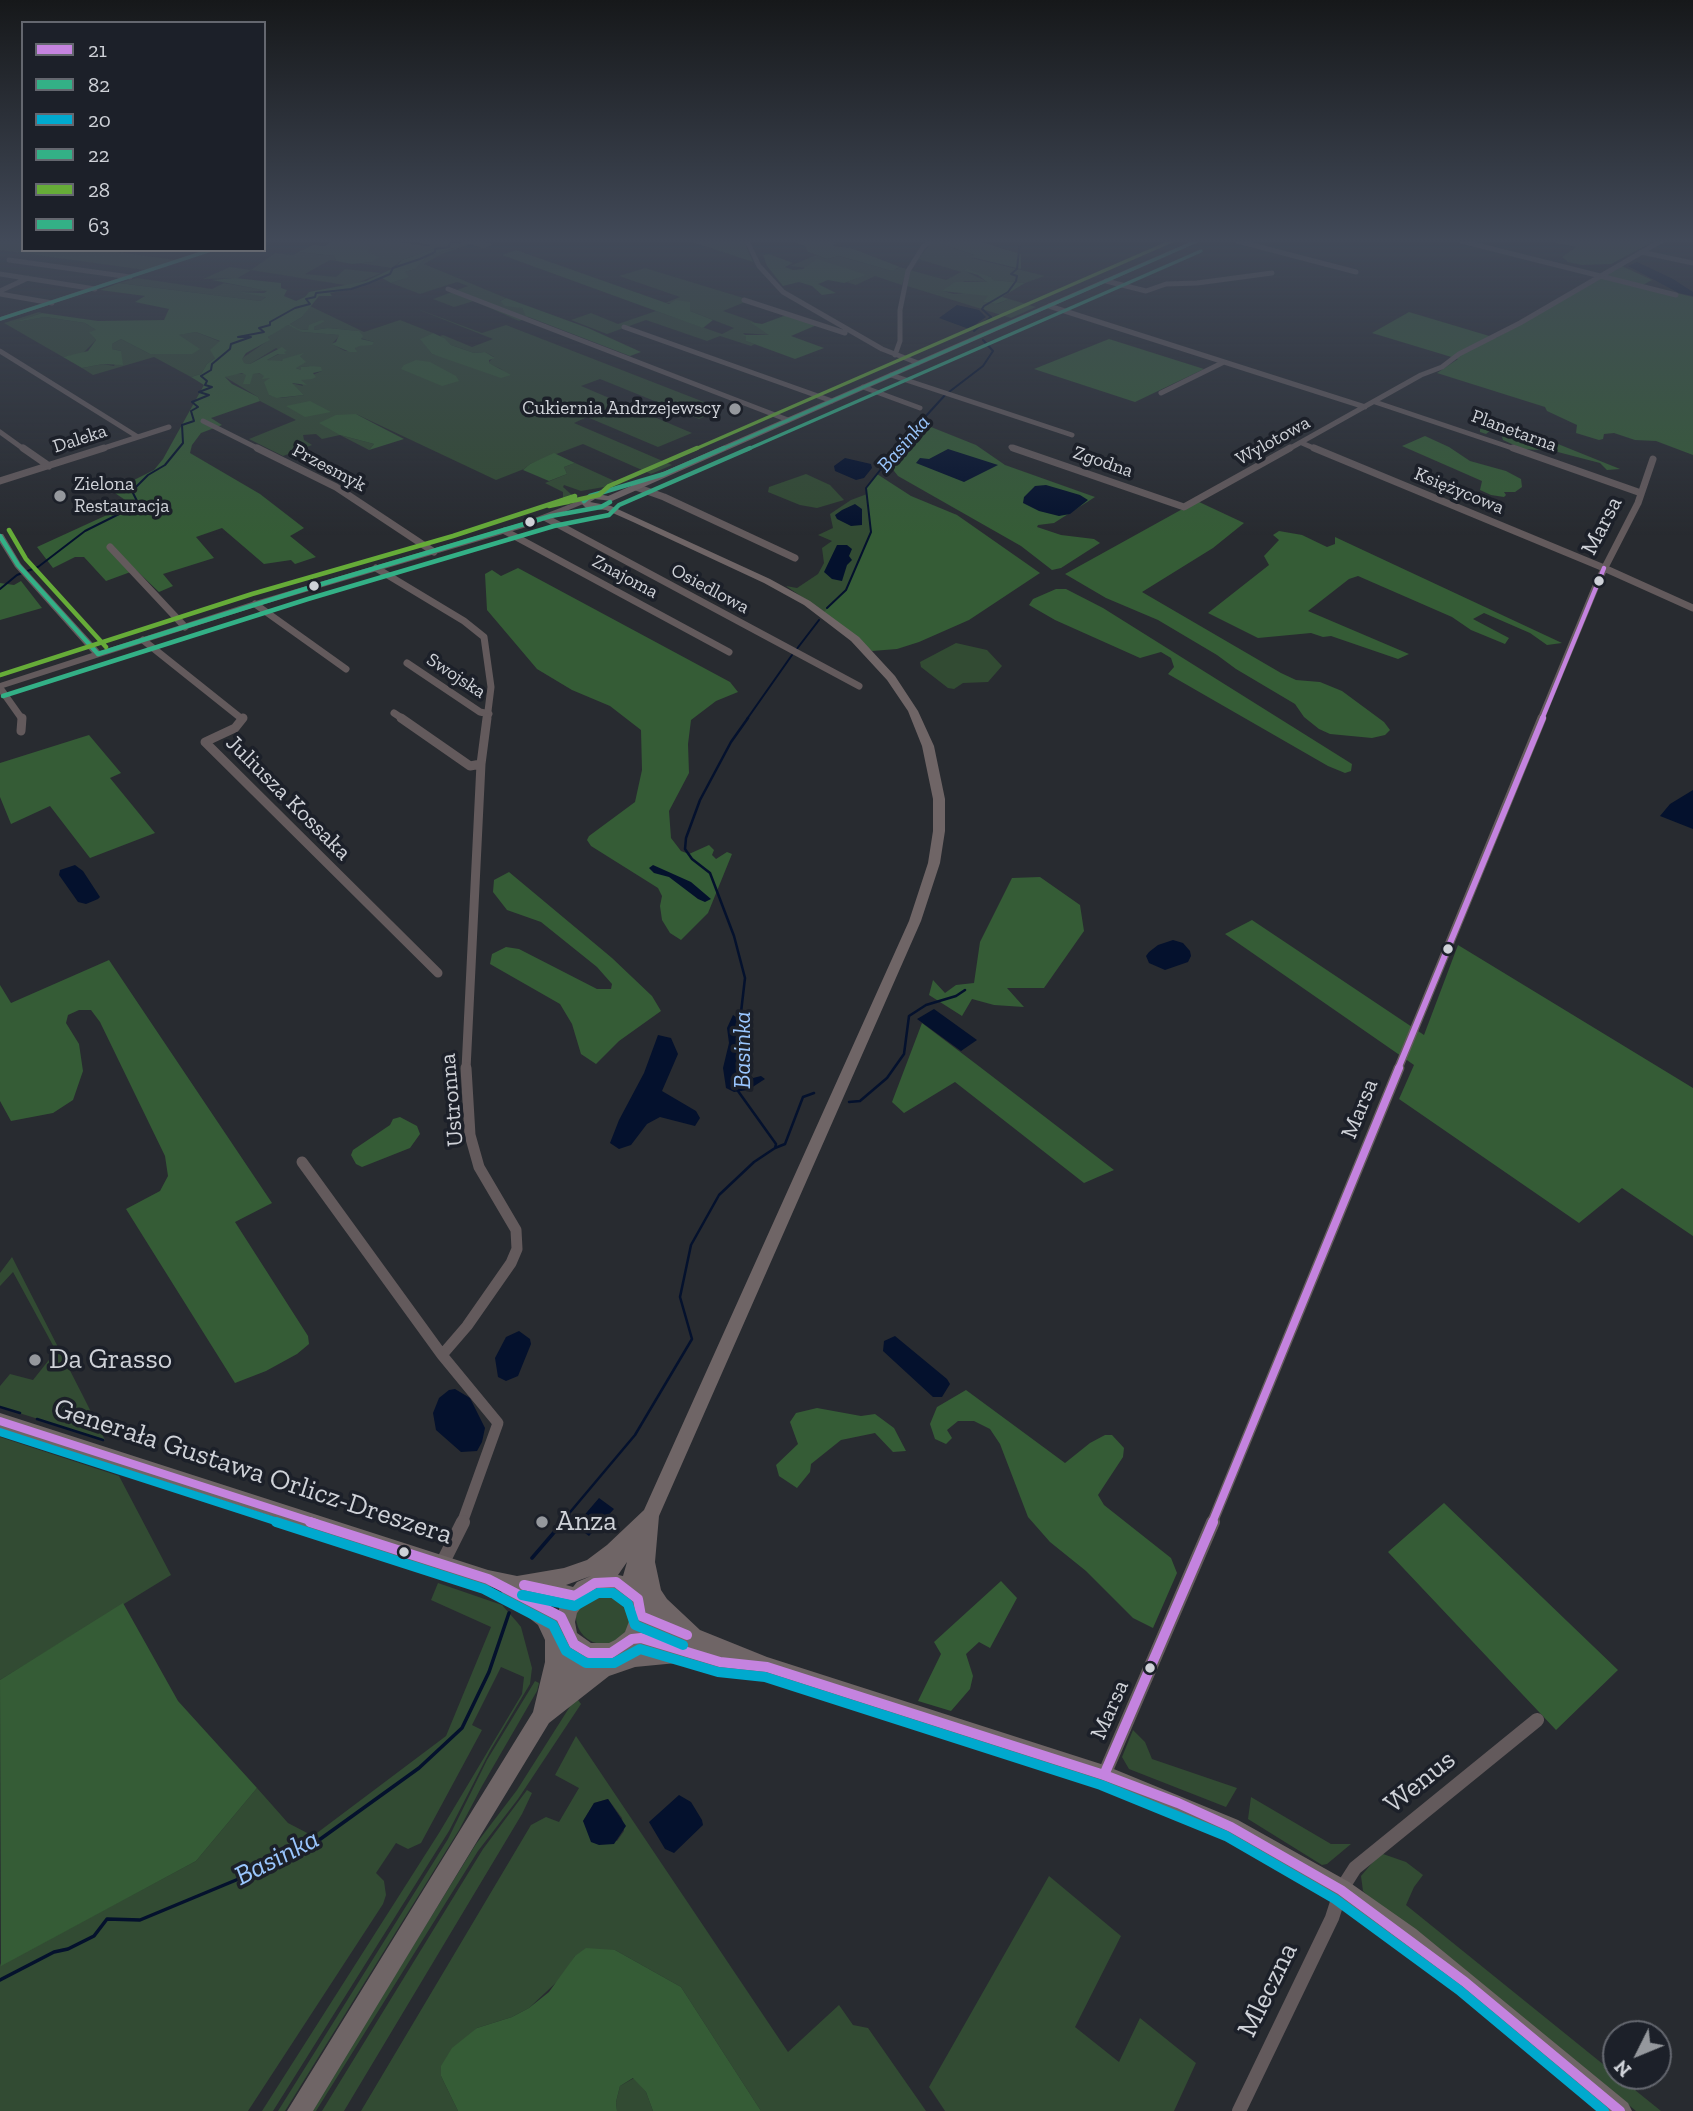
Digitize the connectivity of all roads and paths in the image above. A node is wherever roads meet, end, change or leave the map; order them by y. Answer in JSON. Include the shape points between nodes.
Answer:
{"nodes":[{"id":1,"x":579,"y":340,"type":"edge"},
{"id":2,"x":659,"y":340,"type":"edge"},
{"id":3,"x":866,"y":340,"type":"edge"},
{"id":4,"x":900,"y":340,"type":"edge"},
{"id":5,"x":972,"y":340,"type":"edge"},
{"id":6,"x":1154,"y":340,"type":"edge"},
{"id":7,"x":1490,"y":340,"type":"edge"},
{"id":8,"x":0,"y":351,"type":"edge"},
{"id":9,"x":895,"y":355,"type":"junction"},
{"id":10,"x":1224,"y":362,"type":"junction"},
{"id":11,"x":918,"y":363,"type":"junction"},
{"id":12,"x":891,"y":375,"type":"junction"},
{"id":13,"x":863,"y":387,"type":"junction"},
{"id":14,"x":1161,"y":393,"type":"dead end"},
{"id":15,"x":832,"y":401,"type":"junction"},
{"id":16,"x":1375,"y":402,"type":"junction"},
{"id":17,"x":1365,"y":407,"type":"junction"},
{"id":18,"x":920,"y":408,"type":"dead end"},
{"id":19,"x":788,"y":420,"type":"junction"},
{"id":20,"x":204,"y":421,"type":"dead end"},
{"id":21,"x":169,"y":427,"type":"dead end"},
{"id":22,"x":0,"y":432,"type":"edge"},
{"id":23,"x":1072,"y":435,"type":"dead end"},
{"id":24,"x":138,"y":437,"type":"junction"},
{"id":25,"x":1302,"y":443,"type":"junction"},
{"id":26,"x":1011,"y":447,"type":"dead end"},
{"id":27,"x":1653,"y":459,"type":"dead end"},
{"id":28,"x":49,"y":466,"type":"junction"},
{"id":29,"x":664,"y":474,"type":"junction"},
{"id":30,"x":0,"y":481,"type":"edge"},
{"id":31,"x":636,"y":487,"type":"junction"},
{"id":32,"x":1641,"y":493,"type":"junction"},
{"id":33,"x":597,"y":495,"type":"junction"},
{"id":34,"x":599,"y":503,"type":"junction"},
{"id":35,"x":1184,"y":507,"type":"joint"},
{"id":36,"x":631,"y":516,"type":"junction"},
{"id":37,"x":548,"y":517,"type":"junction"},
{"id":38,"x":505,"y":531,"type":"junction"},
{"id":39,"x":0,"y":536,"type":"edge"},
{"id":40,"x":110,"y":547,"type":"dead end"},
{"id":41,"x":434,"y":552,"type":"junction"},
{"id":42,"x":795,"y":558,"type":"dead end"},
{"id":43,"x":376,"y":568,"type":"junction"},
{"id":44,"x":1604,"y":568,"type":"junction"},
{"id":45,"x":255,"y":604,"type":"junction"},
{"id":46,"x":1693,"y":608,"type":"edge"},
{"id":47,"x":185,"y":626,"type":"junction"},
{"id":48,"x":142,"y":640,"type":"junction"},
{"id":49,"x":729,"y":652,"type":"dead end"},
{"id":50,"x":98,"y":654,"type":"junction"},
{"id":51,"x":407,"y":663,"type":"dead end"},
{"id":52,"x":346,"y":669,"type":"dead end"},
{"id":53,"x":859,"y":686,"type":"dead end"},
{"id":54,"x":0,"y":687,"type":"edge"},
{"id":55,"x":394,"y":713,"type":"dead end"},
{"id":56,"x":489,"y":714,"type":"junction"},
{"id":57,"x":21,"y":731,"type":"dead end"},
{"id":58,"x":481,"y":764,"type":"junction"},
{"id":59,"x":438,"y":973,"type":"dead end"},
{"id":60,"x":302,"y":1162,"type":"dead end"},
{"id":61,"x":443,"y":1355,"type":"junction"},
{"id":62,"x":0,"y":1421,"type":"edge"},
{"id":63,"x":646,"y":1524,"type":"junction"},
{"id":64,"x":442,"y":1564,"type":"junction"},
{"id":65,"x":596,"y":1583,"type":"junction"},
{"id":66,"x":512,"y":1587,"type":"junction"},
{"id":67,"x":632,"y":1592,"type":"junction"},
{"id":68,"x":575,"y":1597,"type":"junction"},
{"id":69,"x":641,"y":1616,"type":"junction"},
{"id":70,"x":567,"y":1630,"type":"junction"},
{"id":71,"x":632,"y":1639,"type":"junction"},
{"id":72,"x":691,"y":1645,"type":"junction"},
{"id":73,"x":599,"y":1655,"type":"junction"},
{"id":74,"x":554,"y":1697,"type":"junction"},
{"id":75,"x":1538,"y":1720,"type":"dead end"},
{"id":76,"x":1104,"y":1775,"type":"junction"},
{"id":77,"x":1341,"y":1890,"type":"junction"},
{"id":78,"x":299,"y":2111,"type":"edge"},
{"id":79,"x":1239,"y":2111,"type":"edge"},
{"id":80,"x":1620,"y":2111,"type":"edge"}],
"edges":[{"from":1,"to":19,"type":"street"},
{"from":2,"to":15,"type":"street"},
{"from":3,"to":9,"type":"street"},
{"from":4,"to":9,"type":"street"},
{"from":5,"to":11,"type":"main road"},
{"from":6,"to":10,"type":"street"},
{"from":7,"to":16,"type":"street","name":"Wylotowa"},
{"from":8,"to":24,"type":"street"},
{"from":9,"to":11,"type":"street"},
{"from":10,"to":14,"type":"street"},
{"from":10,"to":17,"type":"street"},
{"from":11,"to":12,"type":"main road"},
{"from":12,"to":13,"type":"main road"},
{"from":12,"to":23,"type":"street"},
{"from":13,"to":15,"type":"main road"},
{"from":13,"to":18,"type":"street"},
{"from":15,"to":19,"type":"main road"},
{"from":16,"to":17,"type":"street","name":"Wylotowa"},
{"from":16,"to":32,"type":"street","name":"Planetarna"},
{"from":17,"to":25,"type":"street","name":"Wylotowa"},
{"from":19,"to":29,"type":"main road"},
{"from":20,"to":41,"type":"street","name":"Przesmyk","via":[[336,487]]},
{"from":21,"to":24,"type":"street","name":"Daleka"},
{"from":22,"to":28,"type":"street"},
{"from":24,"to":28,"type":"street","name":"Daleka"},
{"from":25,"to":35,"type":"street","name":"Wylotowa"},
{"from":25,"to":44,"type":"street","name":"Księżycowa"},
{"from":26,"to":35,"type":"street","name":"Zgodna"},
{"from":27,"to":32,"type":"street","name":"Marsa"},
{"from":28,"to":30,"type":"street","name":"Daleka"},
{"from":29,"to":31,"type":"main road"},
{"from":29,"to":33,"type":"main road"},
{"from":31,"to":34,"type":"main road"},
{"from":31,"to":36,"type":"main road","via":[[617,499]]},
{"from":31,"to":42,"type":"street"},
{"from":32,"to":44,"type":"street","name":"Marsa"},
{"from":33,"to":34,"type":"main road"},
{"from":33,"to":34,"type":"main road","via":[[586,498]]},
{"from":34,"to":36,"type":"main road"},
{"from":34,"to":37,"type":"street"},
{"from":36,"to":63,"type":"main road","via":[[794,595],[866,649],[903,694],[922,727],[934,766],[939,815],[932,871],[906,944]]},
{"from":37,"to":38,"type":"street"},
{"from":37,"to":53,"type":"street","name":"Osiedlowa"},
{"from":38,"to":41,"type":"street"},
{"from":38,"to":49,"type":"street","name":"Znajoma"},
{"from":39,"to":50,"type":"street","via":[[24,572]]},
{"from":40,"to":47,"type":"street"},
{"from":41,"to":43,"type":"street"},
{"from":43,"to":45,"type":"street"},
{"from":43,"to":56,"type":"street","name":"Ustronna","via":[[484,637],[491,687]]},
{"from":44,"to":46,"type":"street","name":"Księżycowa"},
{"from":44,"to":76,"type":"street","name":"Marsa","via":[[1196,1563]]},
{"from":45,"to":47,"type":"street"},
{"from":45,"to":52,"type":"street"},
{"from":47,"to":48,"type":"street"},
{"from":48,"to":50,"type":"street"},
{"from":48,"to":59,"type":"street","name":"Juliusza Kossaka","via":[[243,718],[235,728],[205,742]]},
{"from":50,"to":54,"type":"street"},
{"from":51,"to":56,"type":"street","name":"Swojska"},
{"from":54,"to":57,"type":"street","via":[[22,718]]},
{"from":55,"to":58,"type":"street","via":[[470,766]]},
{"from":56,"to":58,"type":"street","name":"Ustronna"},
{"from":58,"to":61,"type":"street","name":"Ustronna","via":[[465,1060],[470,1135],[479,1167],[516,1230],[516,1249]]},
{"from":60,"to":61,"type":"street"},
{"from":61,"to":64,"type":"street","via":[[498,1423],[463,1521]]},
{"from":62,"to":64,"type":"main road","name":"Generała Gustawa Orlicz-Dreszera"},
{"from":63,"to":65,"type":"main road","via":[[607,1576]]},
{"from":63,"to":66,"type":"main road","via":[[579,1573]]},
{"from":63,"to":67,"type":"main road","via":[[632,1574]]},
{"from":63,"to":72,"type":"main road","via":[[652,1593]]},
{"from":64,"to":66,"type":"main road","name":"Generała Gustawa Orlicz-Dreszera"},
{"from":65,"to":67,"type":"main road","via":[[616,1582]]},
{"from":65,"to":68,"type":"main road"},
{"from":66,"to":68,"type":"main road","name":"Generała Gustawa Orlicz-Dreszera"},
{"from":66,"to":70,"type":"main road","name":"Generała Gustawa Orlicz-Dreszera","via":[[540,1604]]},
{"from":66,"to":74,"type":"main road","via":[[551,1629],[555,1640]]},
{"from":67,"to":69,"type":"main road"},
{"from":68,"to":70,"type":"main road","via":[[568,1609]]},
{"from":69,"to":71,"type":"main road"},
{"from":69,"to":72,"type":"main road"},
{"from":70,"to":73,"type":"main road","via":[[581,1650]]},
{"from":70,"to":74,"type":"main road","via":[[571,1649]]},
{"from":71,"to":72,"type":"main road"},
{"from":71,"to":73,"type":"main road"},
{"from":72,"to":74,"type":"main road","via":[[618,1662]]},
{"from":72,"to":76,"type":"main road","via":[[720,1661],[767,1667]]},
{"from":73,"to":74,"type":"main road"},
{"from":74,"to":78,"type":"main road"},
{"from":75,"to":77,"type":"street","name":"Wenus","via":[[1355,1868]]},
{"from":76,"to":77,"type":"main road","via":[[1231,1827]]},
{"from":77,"to":79,"type":"street","name":"Mleczna","via":[[1332,1918]]},
{"from":77,"to":80,"type":"main road","via":[[1446,1967]]}]}
